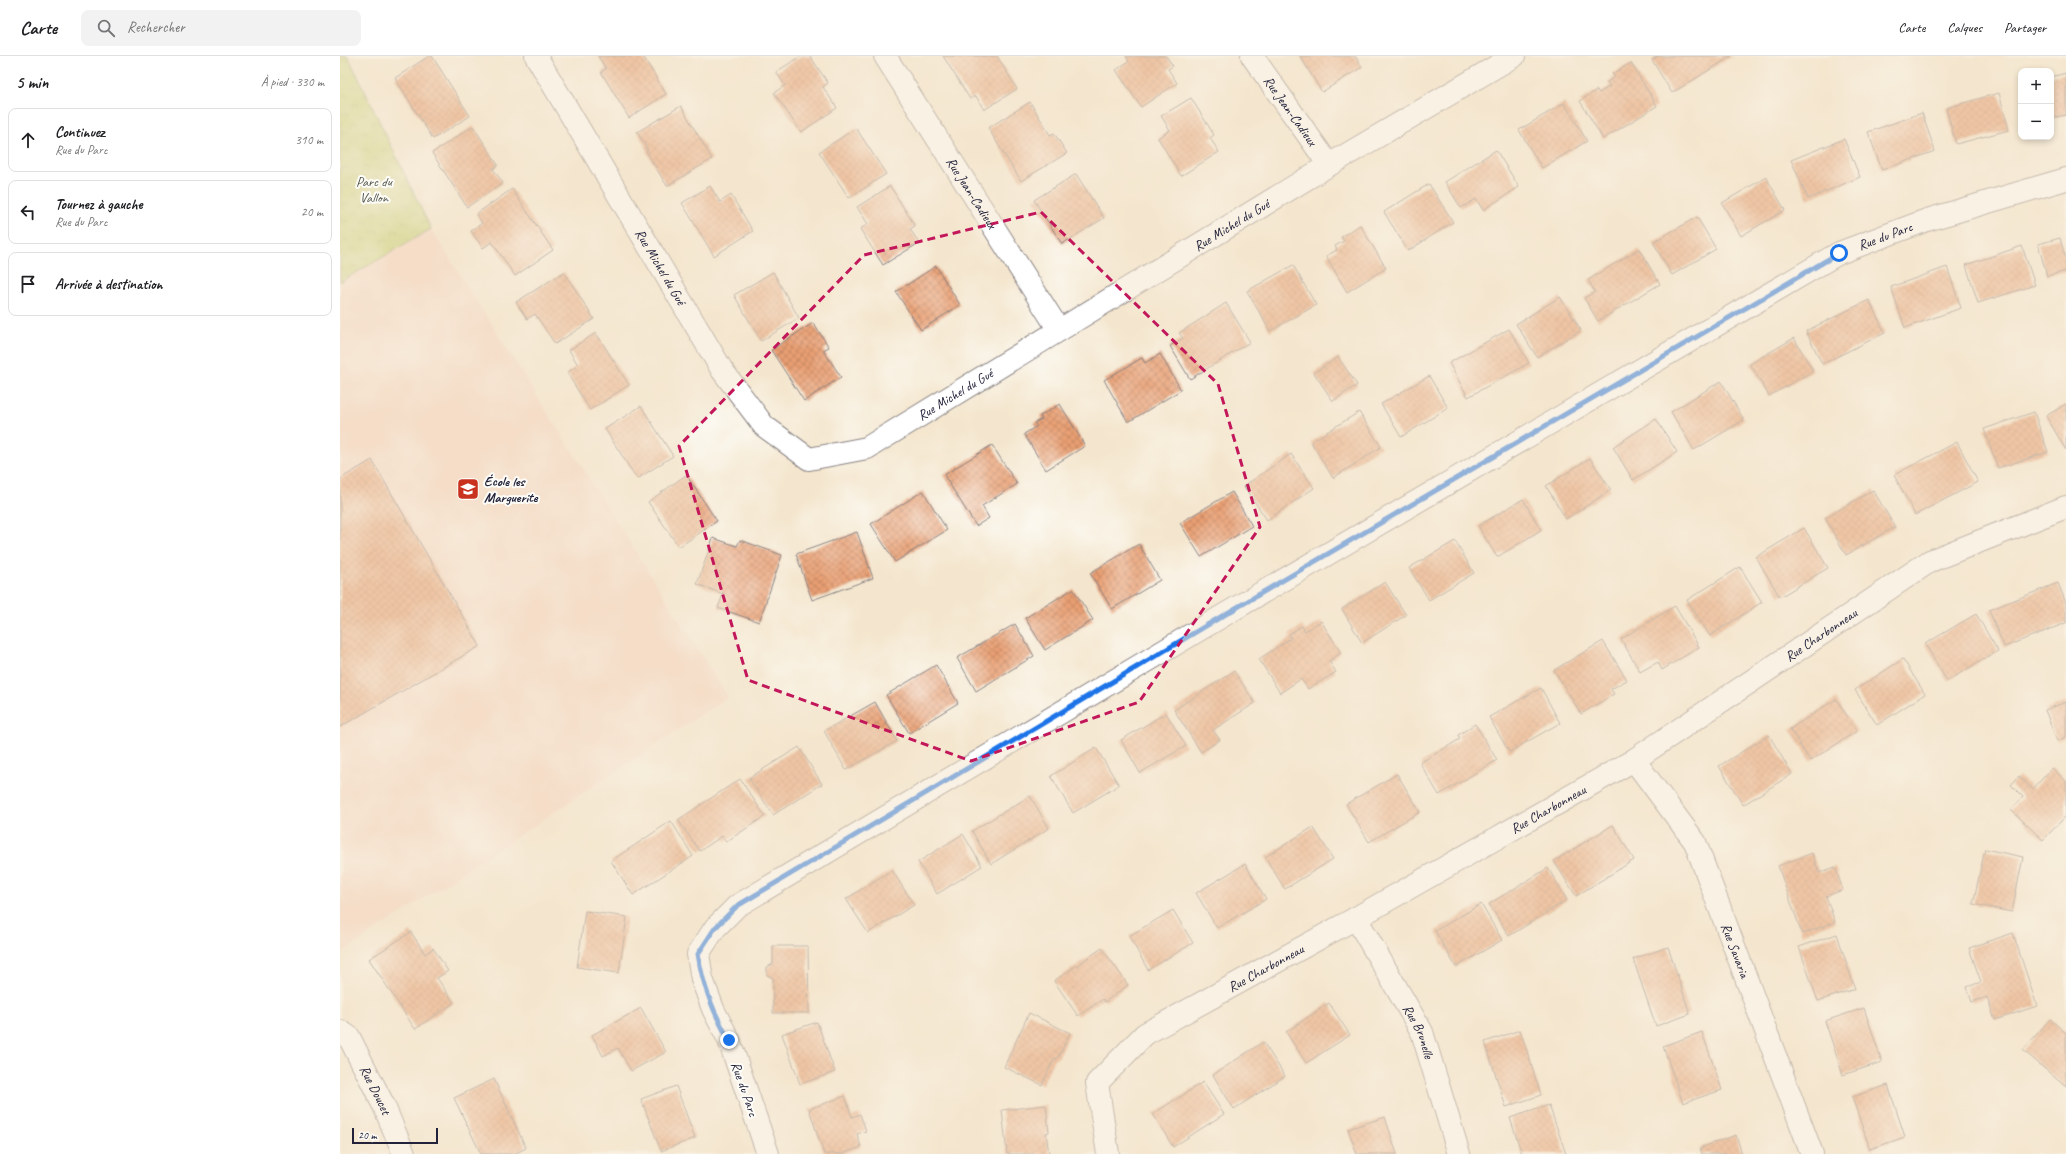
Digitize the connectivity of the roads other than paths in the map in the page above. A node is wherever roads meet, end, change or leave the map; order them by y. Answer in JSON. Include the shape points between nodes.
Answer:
{"nodes":[{"id":1,"x":536,"y":56,"type":"edge"},
{"id":2,"x":885,"y":56,"type":"edge"},
{"id":3,"x":1252,"y":56,"type":"edge"},
{"id":4,"x":1514,"y":56,"type":"edge"},
{"id":5,"x":1329,"y":166,"type":"junction"},
{"id":6,"x":2066,"y":180,"type":"edge"},
{"id":7,"x":1059,"y":330,"type":"junction"},
{"id":8,"x":2066,"y":507,"type":"edge"},
{"id":9,"x":1634,"y":760,"type":"junction"},
{"id":10,"x":1356,"y":918,"type":"junction"},
{"id":11,"x":340,"y":1031,"type":"edge"},
{"id":12,"x":404,"y":1154,"type":"edge"},
{"id":13,"x":768,"y":1154,"type":"edge"},
{"id":14,"x":1108,"y":1154,"type":"edge"},
{"id":15,"x":1459,"y":1154,"type":"edge"},
{"id":16,"x":1812,"y":1154,"type":"edge"}],
"edges":[{"from":1,"to":7,"type":"street","name":"Rue Michel du Gué","via":[[722,370],[764,426],[809,459],[867,448]]},
{"from":2,"to":7,"type":"street","name":"Rue Jean-Cadieux"},
{"from":3,"to":5,"type":"street","name":"Rue Jean-Cadieux"},
{"from":4,"to":5,"type":"street","name":"Rue Michel du Gué"},
{"from":5,"to":7,"type":"street","name":"Rue Michel du Gué"},
{"from":6,"to":13,"type":"street","name":"Rue du Parc","via":[[1927,220],[1839,253],[1212,622],[737,906],[715,928],[698,954],[702,979],[712,1009],[729,1040]]},
{"from":8,"to":9,"type":"street","name":"Rue Charbonneau","via":[[1930,560]]},
{"from":9,"to":10,"type":"street","name":"Rue Charbonneau"},
{"from":9,"to":16,"type":"street","name":"Rue Savaria","via":[[1695,842]]},
{"from":10,"to":14,"type":"street","name":"Rue Charbonneau","via":[[1145,1034],[1097,1083]]},
{"from":10,"to":15,"type":"street","name":"Rue Brunelle","via":[[1422,1032]]},
{"from":11,"to":12,"type":"street","name":"Rue Doucet","via":[[349,1037],[384,1106]]}]}
